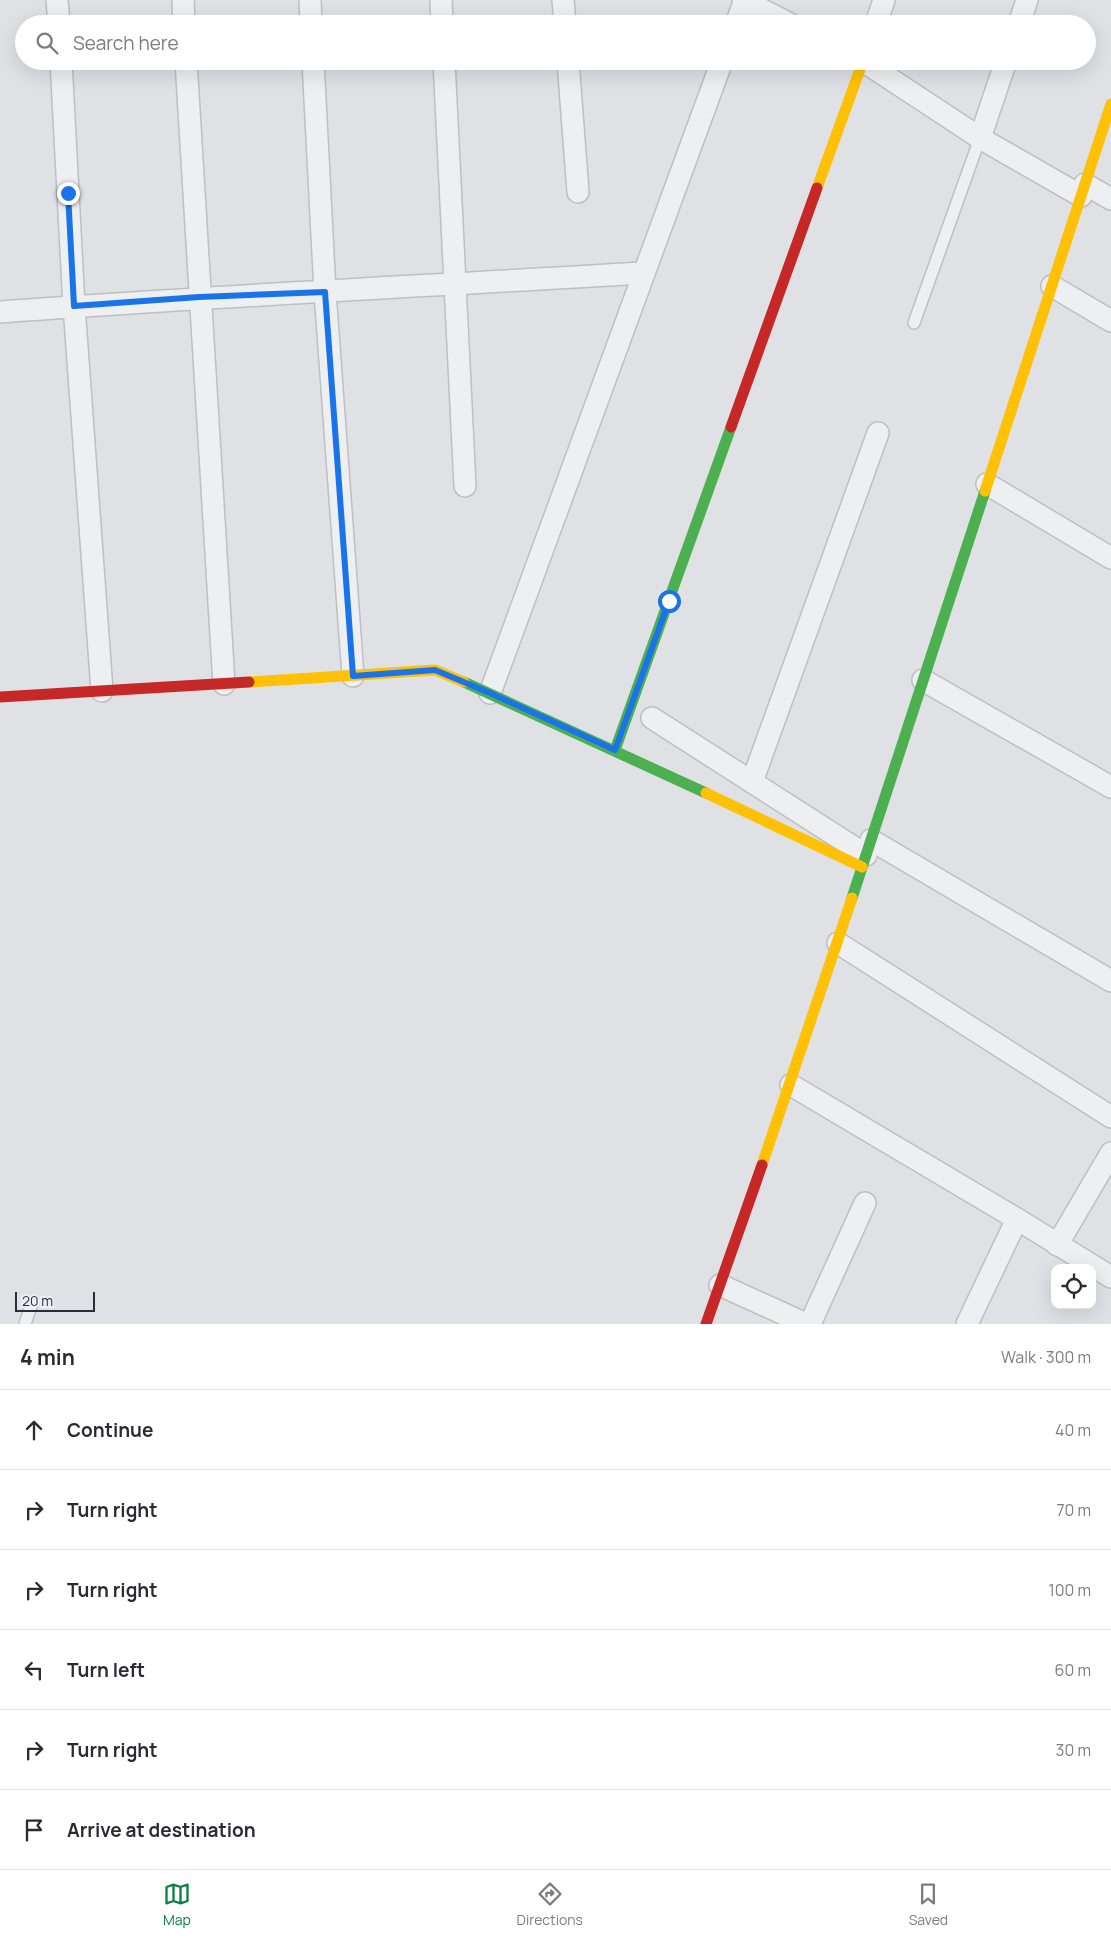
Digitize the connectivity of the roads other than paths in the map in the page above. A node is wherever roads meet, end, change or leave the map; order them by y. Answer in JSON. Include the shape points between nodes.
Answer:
{"nodes":[{"id":1,"x":57,"y":0,"type":"edge"},
{"id":2,"x":182,"y":0,"type":"edge"},
{"id":3,"x":310,"y":0,"type":"edge"},
{"id":4,"x":441,"y":0,"type":"edge"},
{"id":5,"x":563,"y":0,"type":"edge"},
{"id":6,"x":744,"y":0,"type":"edge"},
{"id":7,"x":884,"y":0,"type":"edge"},
{"id":8,"x":1027,"y":0,"type":"edge"},
{"id":9,"x":58,"y":15,"type":"edge"},
{"id":10,"x":183,"y":15,"type":"edge"},
{"id":11,"x":311,"y":15,"type":"edge"},
{"id":12,"x":442,"y":15,"type":"edge"},
{"id":13,"x":564,"y":15,"type":"edge"},
{"id":14,"x":739,"y":15,"type":"edge"},
{"id":15,"x":773,"y":15,"type":"edge"},
{"id":16,"x":879,"y":15,"type":"edge"},
{"id":17,"x":1022,"y":15,"type":"edge"},
{"id":18,"x":61,"y":70,"type":"edge"},
{"id":19,"x":186,"y":70,"type":"edge"},
{"id":20,"x":313,"y":70,"type":"edge"},
{"id":21,"x":444,"y":70,"type":"edge"},
{"id":22,"x":569,"y":70,"type":"edge"},
{"id":23,"x":719,"y":70,"type":"edge"},
{"id":24,"x":860,"y":70,"type":"edge"},
{"id":25,"x":877,"y":70,"type":"edge"},
{"id":26,"x":1003,"y":70,"type":"edge"},
{"id":27,"x":1111,"y":104,"type":"edge"},
{"id":28,"x":980,"y":138,"type":"junction"},
{"id":29,"x":1083,"y":190,"type":"junction"},
{"id":30,"x":578,"y":192,"type":"dead end"},
{"id":31,"x":1111,"y":199,"type":"edge"},
{"id":32,"x":642,"y":273,"type":"junction"},
{"id":33,"x":454,"y":285,"type":"junction"},
{"id":34,"x":1052,"y":286,"type":"junction"},
{"id":35,"x":325,"y":292,"type":"junction"},
{"id":36,"x":199,"y":297,"type":"junction"},
{"id":37,"x":74,"y":306,"type":"junction"},
{"id":38,"x":0,"y":312,"type":"edge"},
{"id":39,"x":1111,"y":321,"type":"edge"},
{"id":40,"x":914,"y":323,"type":"dead end"},
{"id":41,"x":878,"y":433,"type":"dead end"},
{"id":42,"x":987,"y":484,"type":"junction"},
{"id":43,"x":465,"y":486,"type":"dead end"},
{"id":44,"x":1111,"y":558,"type":"edge"},
{"id":45,"x":353,"y":676,"type":"junction"},
{"id":46,"x":923,"y":680,"type":"junction"},
{"id":47,"x":224,"y":684,"type":"junction"},
{"id":48,"x":102,"y":691,"type":"junction"},
{"id":49,"x":490,"y":693,"type":"junction"},
{"id":50,"x":0,"y":697,"type":"edge"},
{"id":51,"x":652,"y":718,"type":"dead end"},
{"id":52,"x":615,"y":750,"type":"junction"},
{"id":53,"x":752,"y":782,"type":"junction"},
{"id":54,"x":1111,"y":786,"type":"edge"},
{"id":55,"x":867,"y":854,"type":"junction"},
{"id":56,"x":838,"y":943,"type":"junction"},
{"id":57,"x":1111,"y":980,"type":"edge"},
{"id":58,"x":791,"y":1085,"type":"junction"},
{"id":59,"x":1111,"y":1117,"type":"edge"},
{"id":60,"x":1111,"y":1154,"type":"edge"},
{"id":61,"x":865,"y":1203,"type":"dead end"},
{"id":62,"x":1017,"y":1219,"type":"junction"},
{"id":63,"x":1057,"y":1245,"type":"junction"},
{"id":64,"x":1111,"y":1277,"type":"edge"},
{"id":65,"x":720,"y":1285,"type":"junction"},
{"id":66,"x":32,"y":1303,"type":"dead end"},
{"id":67,"x":25,"y":1324,"type":"edge"},
{"id":68,"x":706,"y":1324,"type":"edge"},
{"id":69,"x":806,"y":1324,"type":"edge"},
{"id":70,"x":810,"y":1324,"type":"edge"},
{"id":71,"x":967,"y":1324,"type":"edge"}],
"edges":[{"from":1,"to":9,"type":"street"},
{"from":2,"to":10,"type":"street"},
{"from":3,"to":11,"type":"street"},
{"from":4,"to":12,"type":"street"},
{"from":5,"to":13,"type":"street"},
{"from":6,"to":14,"type":"street"},
{"from":6,"to":15,"type":"street"},
{"from":7,"to":16,"type":"street"},
{"from":8,"to":17,"type":"street"},
{"from":18,"to":37,"type":"street"},
{"from":19,"to":36,"type":"street"},
{"from":20,"to":35,"type":"street"},
{"from":21,"to":33,"type":"street"},
{"from":22,"to":30,"type":"street"},
{"from":23,"to":32,"type":"street"},
{"from":24,"to":52,"type":"street"},
{"from":25,"to":28,"type":"street"},
{"from":26,"to":28,"type":"street"},
{"from":27,"to":29,"type":"street"},
{"from":28,"to":29,"type":"street"},
{"from":28,"to":40,"type":"lane"},
{"from":29,"to":31,"type":"street"},
{"from":29,"to":34,"type":"street"},
{"from":32,"to":33,"type":"street"},
{"from":32,"to":49,"type":"street"},
{"from":33,"to":35,"type":"street"},
{"from":33,"to":43,"type":"street"},
{"from":34,"to":39,"type":"street"},
{"from":34,"to":42,"type":"street"},
{"from":35,"to":36,"type":"street"},
{"from":35,"to":45,"type":"street"},
{"from":36,"to":37,"type":"street"},
{"from":36,"to":47,"type":"street"},
{"from":37,"to":38,"type":"street"},
{"from":37,"to":48,"type":"street"},
{"from":41,"to":53,"type":"street"},
{"from":42,"to":44,"type":"street"},
{"from":42,"to":46,"type":"street"},
{"from":45,"to":47,"type":"street"},
{"from":45,"to":49,"type":"street","via":[[435,670]]},
{"from":46,"to":54,"type":"street"},
{"from":46,"to":55,"type":"street"},
{"from":47,"to":48,"type":"street"},
{"from":48,"to":50,"type":"street"},
{"from":49,"to":52,"type":"street"},
{"from":51,"to":53,"type":"street"},
{"from":52,"to":55,"type":"street"},
{"from":53,"to":55,"type":"street"},
{"from":55,"to":56,"type":"street"},
{"from":55,"to":57,"type":"street"},
{"from":56,"to":58,"type":"street"},
{"from":56,"to":59,"type":"street"},
{"from":58,"to":62,"type":"street"},
{"from":58,"to":65,"type":"street"},
{"from":60,"to":63,"type":"street"},
{"from":61,"to":70,"type":"street"},
{"from":62,"to":63,"type":"street"},
{"from":62,"to":71,"type":"street"},
{"from":63,"to":64,"type":"street"},
{"from":65,"to":68,"type":"street"},
{"from":65,"to":69,"type":"street"},
{"from":66,"to":67,"type":"lane"}]}
